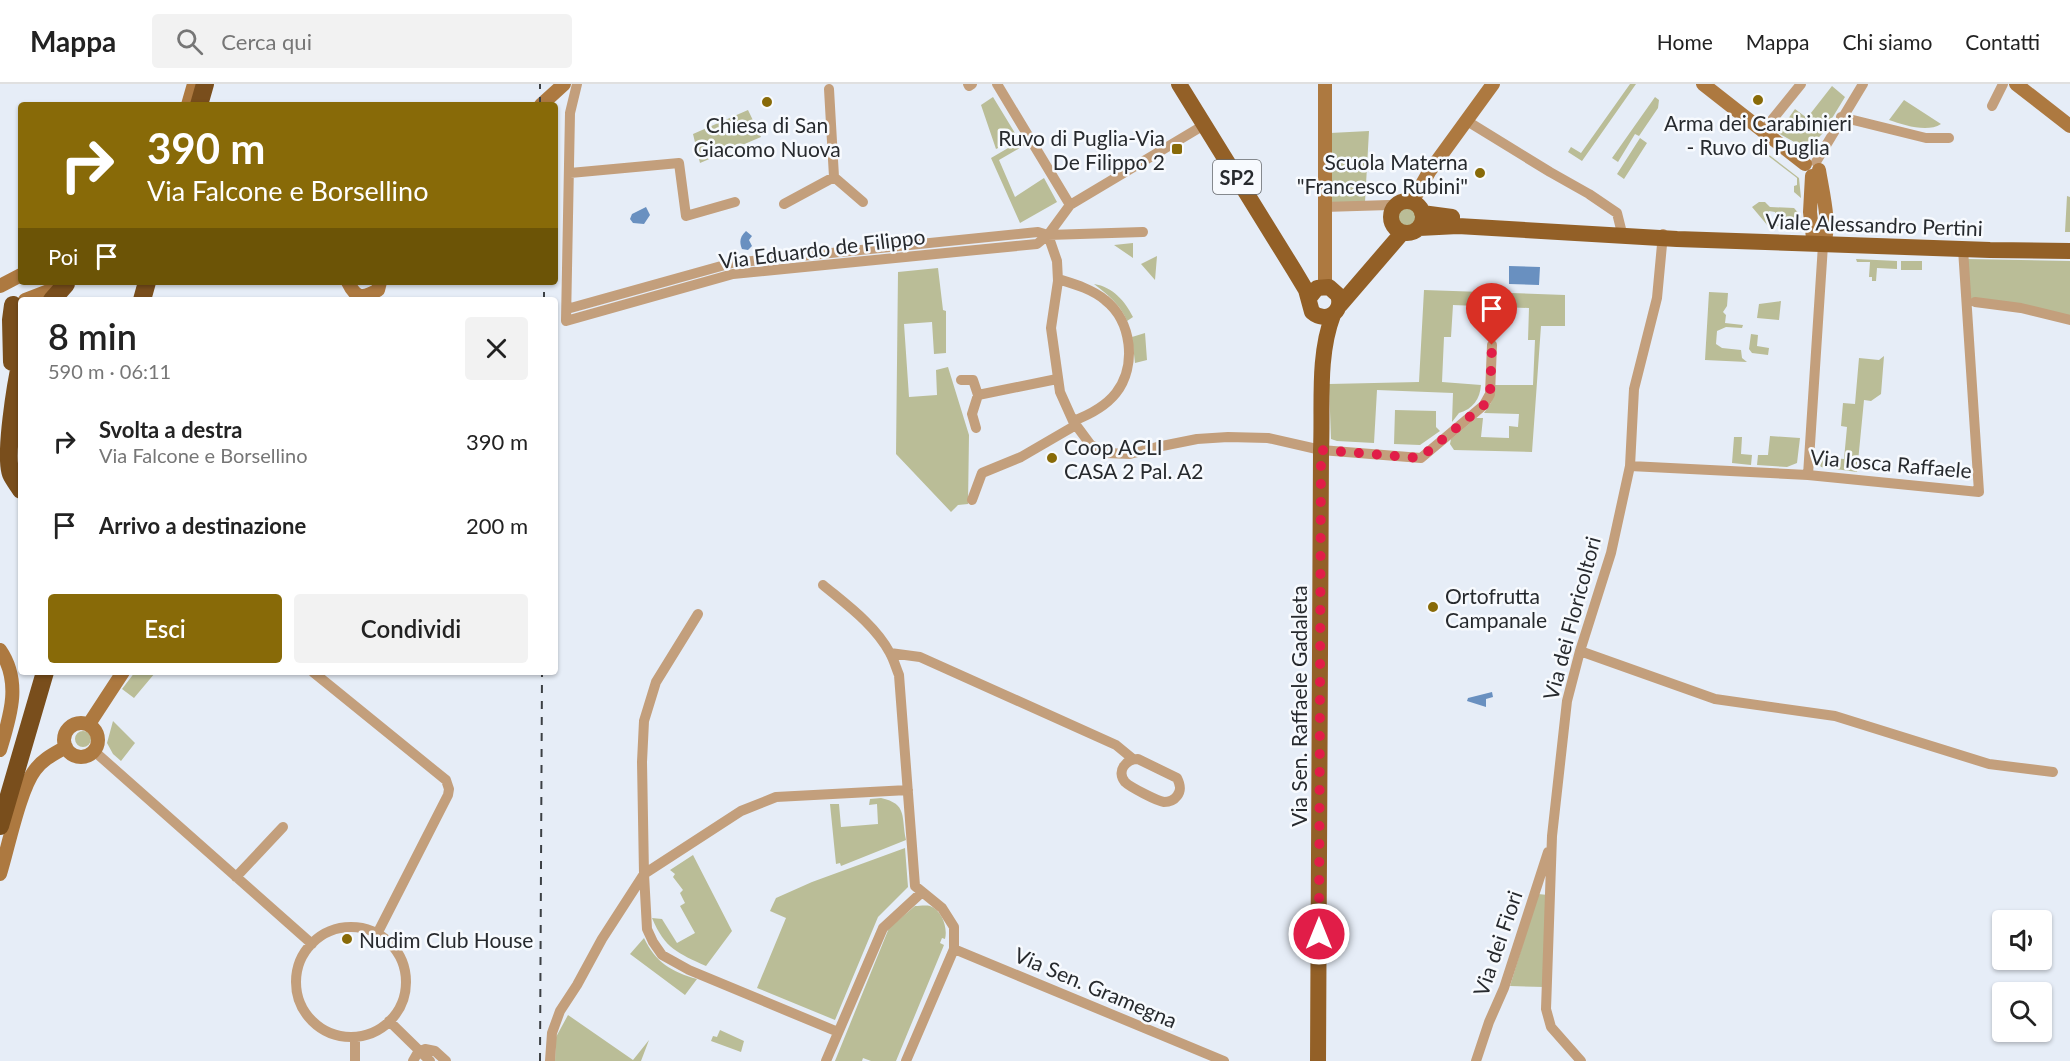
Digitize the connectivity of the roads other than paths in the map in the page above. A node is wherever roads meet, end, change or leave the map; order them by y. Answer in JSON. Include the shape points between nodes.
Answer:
{"nodes":[{"id":1,"x":194,"y":84,"type":"edge"},
{"id":2,"x":206,"y":84,"type":"edge"},
{"id":3,"x":218,"y":84,"type":"edge"},
{"id":4,"x":564,"y":84,"type":"edge"},
{"id":5,"x":577,"y":84,"type":"edge"},
{"id":6,"x":997,"y":84,"type":"edge"},
{"id":7,"x":1179,"y":84,"type":"edge"},
{"id":8,"x":1325,"y":84,"type":"edge"},
{"id":9,"x":1493,"y":84,"type":"edge"},
{"id":10,"x":1703,"y":84,"type":"edge"},
{"id":11,"x":1801,"y":84,"type":"edge"},
{"id":12,"x":1863,"y":84,"type":"edge"},
{"id":13,"x":2003,"y":84,"type":"edge"},
{"id":14,"x":2016,"y":84,"type":"edge"},
{"id":15,"x":831,"y":86,"type":"edge"},
{"id":16,"x":189,"y":102,"type":"edge"},
{"id":17,"x":200,"y":102,"type":"edge"},
{"id":18,"x":213,"y":102,"type":"edge"},
{"id":19,"x":544,"y":102,"type":"edge"},
{"id":20,"x":1992,"y":106,"type":"dead end"},
{"id":21,"x":1841,"y":117,"type":"junction"},
{"id":22,"x":1467,"y":121,"type":"junction"},
{"id":23,"x":1204,"y":125,"type":"junction"},
{"id":24,"x":2070,"y":126,"type":"edge"},
{"id":25,"x":1763,"y":131,"type":"junction"},
{"id":26,"x":1948,"y":138,"type":"dead end"},
{"id":27,"x":1813,"y":168,"type":"junction"},
{"id":28,"x":570,"y":173,"type":"junction"},
{"id":29,"x":834,"y":177,"type":"junction"},
{"id":30,"x":735,"y":202,"type":"dead end"},
{"id":31,"x":863,"y":202,"type":"dead end"},
{"id":32,"x":784,"y":204,"type":"dead end"},
{"id":33,"x":1070,"y":205,"type":"junction"},
{"id":34,"x":1324,"y":207,"type":"junction"},
{"id":35,"x":1395,"y":207,"type":"junction"},
{"id":36,"x":1418,"y":214,"type":"junction"},
{"id":37,"x":1397,"y":228,"type":"junction"},
{"id":38,"x":1143,"y":232,"type":"dead end"},
{"id":39,"x":1628,"y":232,"type":"junction"},
{"id":40,"x":1043,"y":234,"type":"junction"},
{"id":41,"x":1669,"y":238,"type":"junction"},
{"id":42,"x":1821,"y":240,"type":"junction"},
{"id":43,"x":2070,"y":242,"type":"edge"},
{"id":44,"x":1963,"y":249,"type":"junction"},
{"id":45,"x":2070,"y":251,"type":"edge"},
{"id":46,"x":18,"y":277,"type":"edge"},
{"id":47,"x":1058,"y":279,"type":"junction"},
{"id":48,"x":64,"y":285,"type":"edge"},
{"id":49,"x":67,"y":285,"type":"edge"},
{"id":50,"x":351,"y":285,"type":"edge"},
{"id":51,"x":0,"y":286,"type":"edge"},
{"id":52,"x":378,"y":289,"type":"edge"},
{"id":53,"x":37,"y":297,"type":"edge"},
{"id":54,"x":55,"y":297,"type":"edge"},
{"id":55,"x":1327,"y":297,"type":"junction"},
{"id":56,"x":1975,"y":302,"type":"dead end"},
{"id":57,"x":16,"y":306,"type":"edge"},
{"id":58,"x":567,"y":309,"type":"junction"},
{"id":59,"x":2070,"y":320,"type":"edge"},
{"id":60,"x":1492,"y":345,"type":"dead end"},
{"id":61,"x":0,"y":346,"type":"edge"},
{"id":62,"x":1324,"y":360,"type":"junction"},
{"id":63,"x":17,"y":362,"type":"edge"},
{"id":64,"x":1057,"y":379,"type":"junction"},
{"id":65,"x":961,"y":380,"type":"dead end"},
{"id":66,"x":978,"y":395,"type":"junction"},
{"id":67,"x":1075,"y":423,"type":"junction"},
{"id":68,"x":976,"y":428,"type":"dead end"},
{"id":69,"x":1321,"y":450,"type":"junction"},
{"id":70,"x":1630,"y":466,"type":"junction"},
{"id":71,"x":1808,"y":476,"type":"junction"},
{"id":72,"x":18,"y":485,"type":"edge"},
{"id":73,"x":972,"y":500,"type":"dead end"},
{"id":74,"x":824,"y":585,"type":"dead end"},
{"id":75,"x":698,"y":614,"type":"dead end"},
{"id":76,"x":0,"y":650,"type":"edge"},
{"id":77,"x":1580,"y":651,"type":"junction"},
{"id":78,"x":890,"y":653,"type":"junction"},
{"id":79,"x":33,"y":675,"type":"edge"},
{"id":80,"x":44,"y":675,"type":"edge"},
{"id":81,"x":121,"y":675,"type":"edge"},
{"id":82,"x":317,"y":675,"type":"edge"},
{"id":83,"x":88,"y":724,"type":"junction"},
{"id":84,"x":66,"y":747,"type":"junction"},
{"id":85,"x":0,"y":750,"type":"edge"},
{"id":86,"x":94,"y":751,"type":"junction"},
{"id":87,"x":1133,"y":759,"type":"junction"},
{"id":88,"x":2054,"y":772,"type":"dead end"},
{"id":89,"x":0,"y":787,"type":"edge"},
{"id":90,"x":908,"y":790,"type":"junction"},
{"id":91,"x":0,"y":826,"type":"edge"},
{"id":92,"x":283,"y":827,"type":"dead end"},
{"id":93,"x":1552,"y":836,"type":"junction"},
{"id":94,"x":0,"y":874,"type":"edge"},
{"id":95,"x":644,"y":874,"type":"junction"},
{"id":96,"x":236,"y":877,"type":"junction"},
{"id":97,"x":921,"y":893,"type":"junction"},
{"id":98,"x":377,"y":934,"type":"junction"},
{"id":99,"x":312,"y":944,"type":"junction"},
{"id":100,"x":954,"y":949,"type":"junction"},
{"id":101,"x":389,"y":1021,"type":"junction"},
{"id":102,"x":838,"y":1032,"type":"junction"},
{"id":103,"x":355,"y":1037,"type":"junction"},
{"id":104,"x":420,"y":1051,"type":"junction"},
{"id":105,"x":1316,"y":1058,"type":"edge"},
{"id":106,"x":355,"y":1061,"type":"edge"},
{"id":107,"x":414,"y":1061,"type":"edge"},
{"id":108,"x":430,"y":1061,"type":"edge"},
{"id":109,"x":446,"y":1061,"type":"edge"},
{"id":110,"x":550,"y":1061,"type":"edge"},
{"id":111,"x":826,"y":1061,"type":"edge"},
{"id":112,"x":906,"y":1061,"type":"edge"},
{"id":113,"x":1224,"y":1061,"type":"edge"},
{"id":114,"x":1476,"y":1061,"type":"edge"},
{"id":115,"x":1581,"y":1061,"type":"edge"}],
"edges":[{"from":1,"to":16,"type":"street"},
{"from":2,"to":17,"type":"highway"},
{"from":3,"to":18,"type":"highway"},
{"from":4,"to":19,"type":"street"},
{"from":5,"to":28,"type":"street","via":[[570,113]]},
{"from":6,"to":33,"type":"street"},
{"from":7,"to":23,"type":"main road","number":"SP2"},
{"from":8,"to":34,"type":"street"},
{"from":9,"to":22,"type":"street"},
{"from":10,"to":25,"type":"street"},
{"from":11,"to":25,"type":"street"},
{"from":12,"to":21,"type":"street"},
{"from":13,"to":20,"type":"street"},
{"from":14,"to":24,"type":"street"},
{"from":15,"to":29,"type":"street"},
{"from":21,"to":26,"type":"street","via":[[1926,138]]},
{"from":21,"to":27,"type":"street"},
{"from":22,"to":36,"type":"street","via":[[1429,172]]},
{"from":22,"to":39,"type":"street","via":[[1608,206]]},
{"from":23,"to":33,"type":"street"},
{"from":23,"to":55,"type":"main road","number":"SP2","via":[[1294,270]]},
{"from":25,"to":27,"type":"street"},
{"from":27,"to":42,"type":"street"},
{"from":28,"to":30,"type":"street","via":[[679,163],[686,216]]},
{"from":28,"to":58,"type":"street"},
{"from":29,"to":31,"type":"street"},
{"from":29,"to":32,"type":"street"},
{"from":33,"to":40,"type":"street"},
{"from":34,"to":35,"type":"street"},
{"from":34,"to":55,"type":"street"},
{"from":35,"to":36,"type":"main road","via":[[1403,202]]},
{"from":35,"to":37,"type":"main road","via":[[1391,215]]},
{"from":36,"to":37,"type":"main road","via":[[1411,233]]},
{"from":36,"to":39,"type":"main road","name":"Viale Alessandro Pertini"},
{"from":37,"to":55,"type":"main road"},
{"from":38,"to":40,"type":"street"},
{"from":39,"to":41,"type":"main road","name":"Viale Alessandro Pertini"},
{"from":40,"to":47,"type":"street","via":[[1057,261]]},
{"from":40,"to":58,"type":"street","name":"Via Eduardo de Filippo","via":[[997,235],[732,263]]},
{"from":40,"to":58,"type":"street","name":"Via Eduardo de Filippo","via":[[1036,244],[733,274],[566,321]]},
{"from":41,"to":42,"type":"main road","name":"Viale Alessandro Pertini"},
{"from":41,"to":70,"type":"street","name":"Via dei Floricoltori","via":[[1634,389]]},
{"from":42,"to":43,"type":"main road","name":"Viale Alessandro Pertini"},
{"from":42,"to":44,"type":"main road","name":"Viale Alessandro Pertini"},
{"from":42,"to":71,"type":"street"},
{"from":44,"to":45,"type":"main road","name":"Viale Alessandro Pertini"},
{"from":44,"to":71,"type":"street","name":"Via Iosca Raffaele","via":[[1979,492]]},
{"from":46,"to":51,"type":"street"},
{"from":47,"to":64,"type":"street","via":[[1051,328]]},
{"from":47,"to":67,"type":"street","via":[[1086,288],[1107,301],[1123,324],[1129,343],[1126,371],[1119,389],[1096,411]]},
{"from":48,"to":53,"type":"street"},
{"from":49,"to":54,"type":"highway"},
{"from":50,"to":52,"type":"street","via":[[360,296]]},
{"from":55,"to":62,"type":"main road","name":"Via Sen. Raffaele Gadaleta"},
{"from":55,"to":62,"type":"main road","name":"Via Sen. Raffaele Gadaleta","via":[[1310,308],[1316,315]]},
{"from":56,"to":59,"type":"street"},
{"from":57,"to":63,"type":"highway","via":[[10,320]]},
{"from":60,"to":69,"type":"street","via":[[1490,394],[1484,405],[1420,458]]},
{"from":61,"to":63,"type":"highway"},
{"from":62,"to":69,"type":"main road","name":"Via Sen. Raffaele Gadaleta"},
{"from":63,"to":72,"type":"highway","via":[[9,457],[11,474]]},
{"from":64,"to":66,"type":"street"},
{"from":64,"to":67,"type":"street"},
{"from":65,"to":66,"type":"street","via":[[973,380]]},
{"from":66,"to":68,"type":"street","via":[[972,414]]},
{"from":67,"to":69,"type":"street","via":[[1090,444],[1117,455],[1228,437],[1268,438]]},
{"from":67,"to":73,"type":"street","via":[[1021,458],[982,473]]},
{"from":69,"to":105,"type":"main road","name":"Via Sen. Raffaele Gadaleta"},
{"from":70,"to":71,"type":"street","name":"Via Iosca Raffaele"},
{"from":70,"to":77,"type":"street","name":"Via dei Floricoltori","via":[[1611,553]]},
{"from":74,"to":78,"type":"street","via":[[861,618]]},
{"from":75,"to":95,"type":"street","via":[[656,682],[644,721]]},
{"from":76,"to":85,"type":"street","via":[[8,668],[13,699]]},
{"from":77,"to":88,"type":"street","via":[[1715,699],[1835,716],[1989,764]]},
{"from":77,"to":93,"type":"street","name":"Via dei Floricoltori","via":[[1567,701]]},
{"from":78,"to":87,"type":"street","via":[[920,657],[1116,745]]},
{"from":78,"to":90,"type":"street","via":[[899,675]]},
{"from":79,"to":89,"type":"highway"},
{"from":80,"to":91,"type":"highway"},
{"from":81,"to":83,"type":"street"},
{"from":82,"to":98,"type":"street","via":[[448,784],[448,795]]},
{"from":83,"to":84,"type":"street","via":[[77,723],[67,730]]},
{"from":83,"to":86,"type":"street","via":[[98,736]]},
{"from":84,"to":86,"type":"street","via":[[79,757]]},
{"from":84,"to":94,"type":"street","via":[[46,758],[34,771]]},
{"from":86,"to":96,"type":"street"},
{"from":87,"to":87,"type":"street","via":[[1122,768],[1122,777],[1128,784],[1164,802],[1177,796],[1177,778]]},
{"from":90,"to":95,"type":"street","via":[[776,797],[741,811]]},
{"from":90,"to":97,"type":"street","via":[[915,886]]},
{"from":92,"to":96,"type":"street"},
{"from":93,"to":114,"type":"street","name":"Via dei Fiori","via":[[1504,988]]},
{"from":93,"to":115,"type":"street","name":"Via dei Floricoltori","via":[[1546,1009],[1551,1027]]},
{"from":95,"to":102,"type":"street","via":[[647,928],[662,955]]},
{"from":95,"to":110,"type":"street","via":[[560,1011],[552,1033]]},
{"from":96,"to":99,"type":"street"},
{"from":97,"to":100,"type":"street","via":[[942,908],[954,927]]},
{"from":97,"to":102,"type":"street","via":[[883,928]]},
{"from":98,"to":99,"type":"street","via":[[358,928],[338,929]]},
{"from":98,"to":101,"type":"street","via":[[394,949],[404,969],[402,1002]]},
{"from":99,"to":103,"type":"street","via":[[301,959],[296,978],[301,1005],[319,1027],[336,1035]]},
{"from":100,"to":112,"type":"street"},
{"from":100,"to":113,"type":"street","name":"Via Sen. Gramegna"},
{"from":101,"to":103,"type":"street","via":[[377,1030]]},
{"from":101,"to":104,"type":"street"},
{"from":102,"to":111,"type":"street"},
{"from":103,"to":106,"type":"street"},
{"from":104,"to":107,"type":"street"},
{"from":104,"to":108,"type":"street"},
{"from":104,"to":109,"type":"street","via":[[430,1049]]}]}
